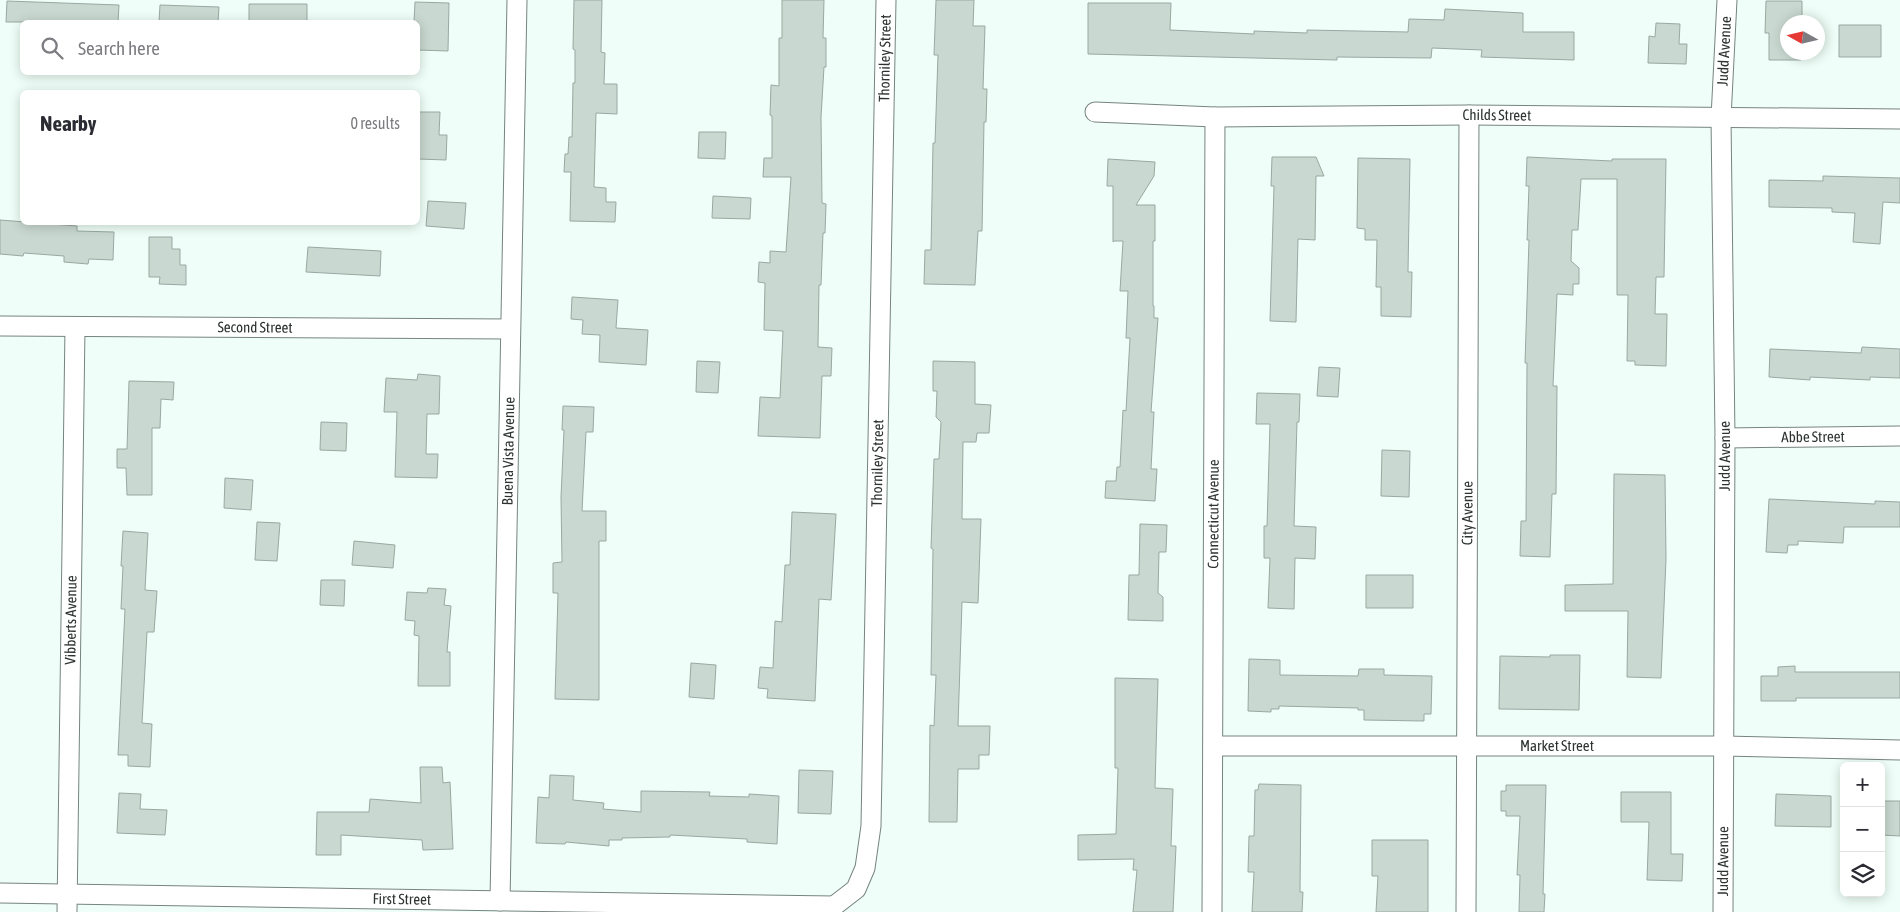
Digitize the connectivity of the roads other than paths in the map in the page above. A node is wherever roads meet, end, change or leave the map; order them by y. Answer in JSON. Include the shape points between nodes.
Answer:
{"nodes":[{"id":1,"x":517,"y":0,"type":"edge"},
{"id":2,"x":886,"y":0,"type":"edge"},
{"id":3,"x":1727,"y":0,"type":"edge"},
{"id":4,"x":1096,"y":112,"type":"dead end"},
{"id":5,"x":1469,"y":115,"type":"junction"},
{"id":6,"x":1215,"y":117,"type":"junction"},
{"id":7,"x":1721,"y":118,"type":"junction"},
{"id":8,"x":1900,"y":119,"type":"edge"},
{"id":9,"x":0,"y":326,"type":"edge"},
{"id":10,"x":75,"y":327,"type":"junction"},
{"id":11,"x":510,"y":329,"type":"junction"},
{"id":12,"x":1900,"y":436,"type":"edge"},
{"id":13,"x":1725,"y":438,"type":"junction"},
{"id":14,"x":1213,"y":746,"type":"junction"},
{"id":15,"x":1724,"y":746,"type":"junction"},
{"id":16,"x":1466,"y":747,"type":"junction"},
{"id":17,"x":1900,"y":750,"type":"edge"},
{"id":18,"x":0,"y":892,"type":"edge"},
{"id":19,"x":67,"y":892,"type":"junction"},
{"id":20,"x":500,"y":901,"type":"junction"},
{"id":21,"x":461,"y":906,"type":"edge"},
{"id":22,"x":834,"y":909,"type":"edge"},
{"id":23,"x":67,"y":912,"type":"edge"},
{"id":24,"x":1212,"y":912,"type":"edge"},
{"id":25,"x":1466,"y":912,"type":"edge"},
{"id":26,"x":1723,"y":912,"type":"edge"}],
"edges":[{"from":1,"to":11,"type":"street","name":"Buena Vista Avenue"},
{"from":2,"to":22,"type":"street","name":"Thorniley Street","via":[[871,826],[865,868],[856,889]]},
{"from":3,"to":7,"type":"street","name":"Judd Avenue"},
{"from":4,"to":6,"type":"street","name":"Childs Street"},
{"from":5,"to":6,"type":"street","name":"Childs Street"},
{"from":5,"to":7,"type":"street","name":"Childs Street"},
{"from":5,"to":16,"type":"street","name":"City Avenue"},
{"from":6,"to":14,"type":"street","name":"Connecticut Avenue"},
{"from":7,"to":8,"type":"street","name":"Childs Street"},
{"from":7,"to":13,"type":"street","name":"Judd Avenue"},
{"from":9,"to":10,"type":"street","name":"Second Street"},
{"from":10,"to":11,"type":"street","name":"Second Street"},
{"from":10,"to":19,"type":"street","name":"Vibberts Avenue"},
{"from":11,"to":20,"type":"street","name":"Buena Vista Avenue"},
{"from":12,"to":13,"type":"street","name":"Abbe Street"},
{"from":13,"to":15,"type":"street","name":"Judd Avenue"},
{"from":14,"to":16,"type":"street","name":"Market Street"},
{"from":14,"to":24,"type":"street","name":"Connecticut Avenue"},
{"from":15,"to":16,"type":"street","name":"Market Street"},
{"from":15,"to":17,"type":"street","name":"Market Street"},
{"from":15,"to":26,"type":"street","name":"Judd Avenue"},
{"from":16,"to":25,"type":"street","name":"City Avenue"},
{"from":18,"to":19,"type":"street","name":"First Street"},
{"from":19,"to":21,"type":"street","name":"First Street"},
{"from":19,"to":23,"type":"street","name":"Vibberts Avenue"},
{"from":20,"to":21,"type":"street","name":"First Street"},
{"from":20,"to":22,"type":"street","name":"First Street"}]}
